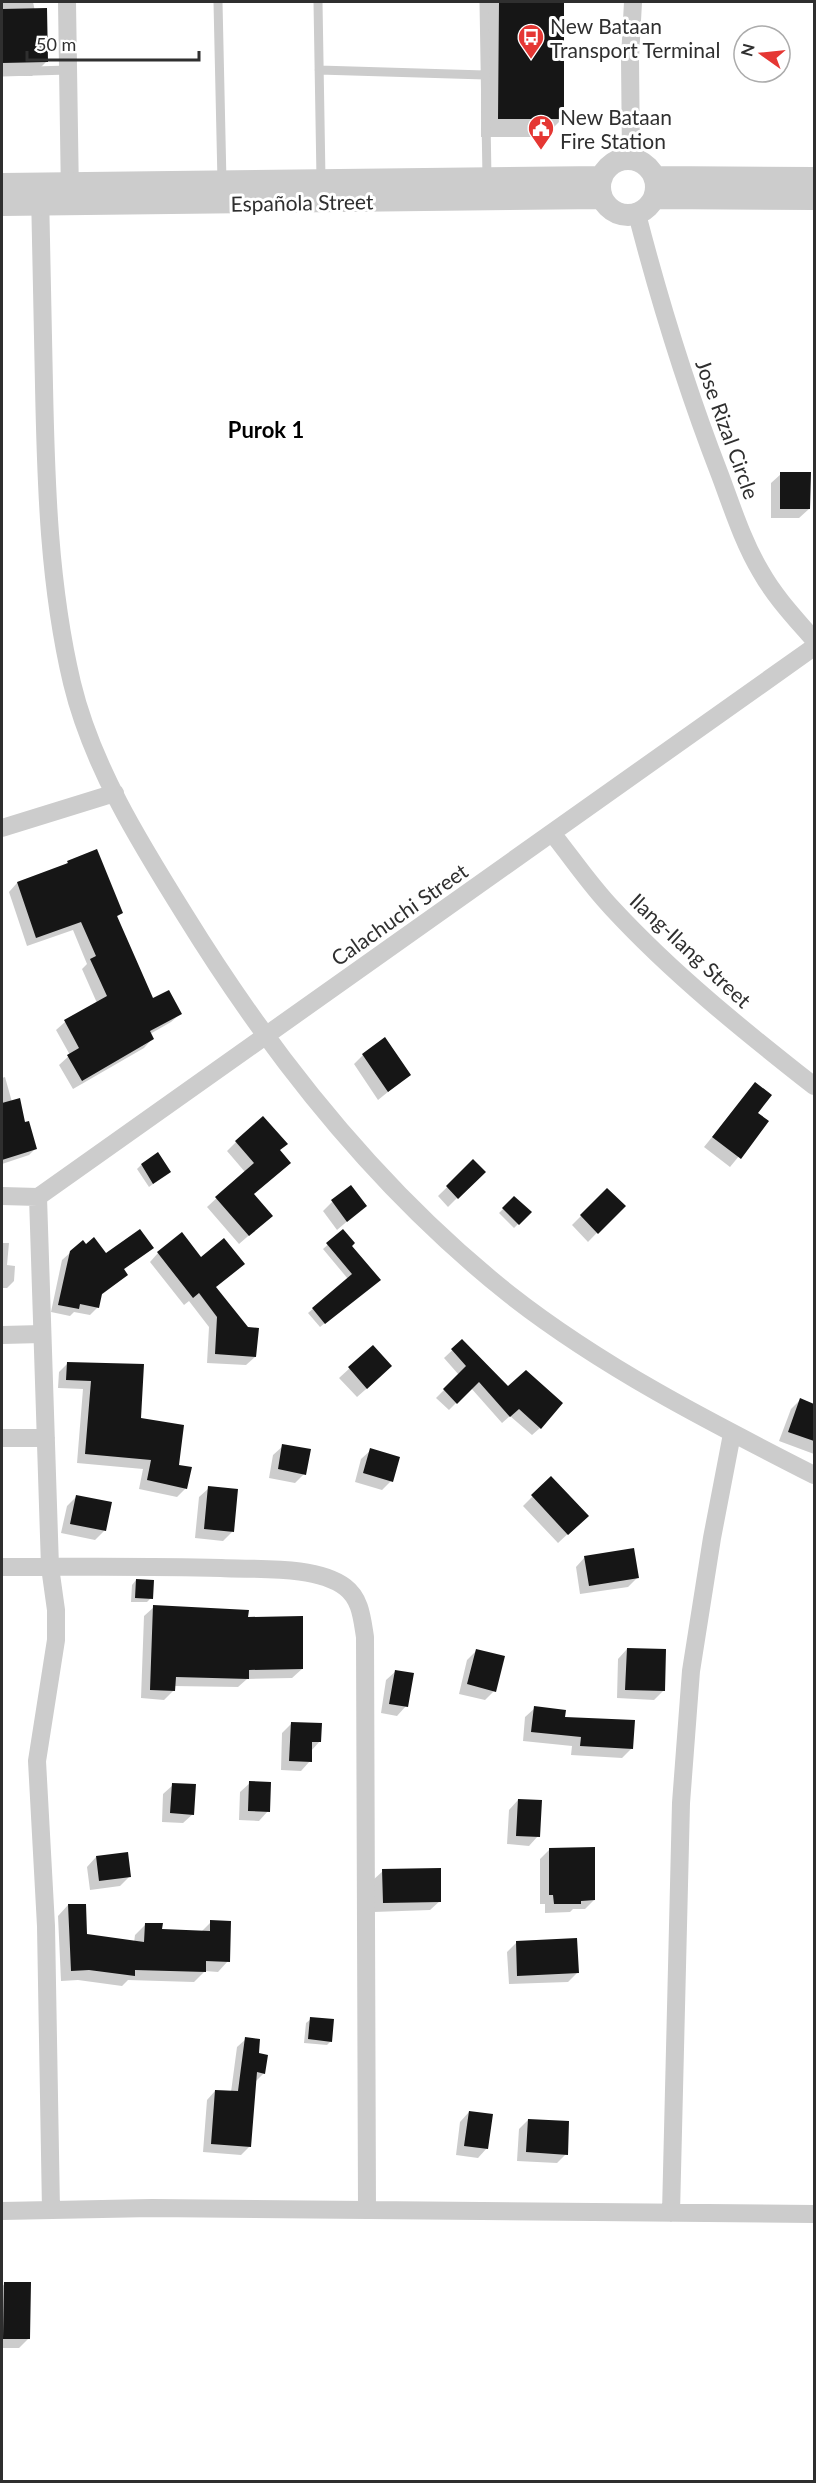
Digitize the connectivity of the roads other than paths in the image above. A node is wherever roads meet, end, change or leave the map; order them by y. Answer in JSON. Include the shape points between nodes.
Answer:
{"nodes":[{"id":1,"x":67,"y":2,"type":"edge"},
{"id":2,"x":218,"y":2,"type":"edge"},
{"id":3,"x":318,"y":2,"type":"edge"},
{"id":4,"x":484,"y":2,"type":"edge"},
{"id":5,"x":633,"y":2,"type":"edge"},
{"id":6,"x":68,"y":70,"type":"junction"},
{"id":7,"x":319,"y":70,"type":"junction"},
{"id":8,"x":2,"y":72,"type":"edge"},
{"id":9,"x":485,"y":75,"type":"junction"},
{"id":10,"x":631,"y":159,"type":"junction"},
{"id":11,"x":487,"y":178,"type":"junction"},
{"id":12,"x":814,"y":178,"type":"edge"},
{"id":13,"x":321,"y":181,"type":"junction"},
{"id":14,"x":2,"y":184,"type":"edge"},
{"id":15,"x":602,"y":188,"type":"junction"},
{"id":16,"x":655,"y":188,"type":"junction"},
{"id":17,"x":222,"y":192,"type":"junction"},
{"id":18,"x":40,"y":194,"type":"junction"},
{"id":19,"x":70,"y":194,"type":"junction"},
{"id":20,"x":814,"y":199,"type":"edge"},
{"id":21,"x":2,"y":206,"type":"edge"},
{"id":22,"x":637,"y":214,"type":"junction"},
{"id":23,"x":814,"y":640,"type":"edge"},
{"id":24,"x":814,"y":647,"type":"edge"},
{"id":25,"x":115,"y":793,"type":"junction"},
{"id":26,"x":2,"y":828,"type":"edge"},
{"id":27,"x":552,"y":833,"type":"junction"},
{"id":28,"x":267,"y":1035,"type":"junction"},
{"id":29,"x":814,"y":1086,"type":"edge"},
{"id":30,"x":2,"y":1196,"type":"edge"},
{"id":31,"x":38,"y":1197,"type":"junction"},
{"id":32,"x":42,"y":1334,"type":"junction"},
{"id":33,"x":2,"y":1335,"type":"edge"},
{"id":34,"x":732,"y":1434,"type":"junction"},
{"id":35,"x":2,"y":1438,"type":"edge"},
{"id":36,"x":46,"y":1438,"type":"junction"},
{"id":37,"x":814,"y":1475,"type":"edge"},
{"id":38,"x":2,"y":1567,"type":"edge"},
{"id":39,"x":50,"y":1567,"type":"junction"},
{"id":40,"x":51,"y":2210,"type":"junction"},
{"id":41,"x":367,"y":2210,"type":"junction"},
{"id":42,"x":2,"y":2211,"type":"edge"},
{"id":43,"x":671,"y":2213,"type":"junction"},
{"id":44,"x":814,"y":2214,"type":"edge"}],
"edges":[{"from":1,"to":6,"type":"street"},
{"from":2,"to":17,"type":"lane"},
{"from":3,"to":7,"type":"lane"},
{"from":4,"to":9,"type":"lane"},
{"from":5,"to":10,"type":"street"},
{"from":6,"to":8,"type":"lane"},
{"from":6,"to":19,"type":"street"},
{"from":7,"to":9,"type":"lane"},
{"from":7,"to":13,"type":"lane"},
{"from":9,"to":11,"type":"lane"},
{"from":10,"to":15,"type":"street","via":[[614,163]]},
{"from":10,"to":16,"type":"street","via":[[646,165]]},
{"from":11,"to":13,"type":"street","name":"Española Street"},
{"from":11,"to":15,"type":"street","name":"Española Street"},
{"from":12,"to":16,"type":"street"},
{"from":13,"to":17,"type":"street","name":"Española Street"},
{"from":14,"to":18,"type":"street","name":"Española Street"},
{"from":15,"to":17,"type":"street","name":"Española Street"},
{"from":15,"to":22,"type":"street","via":[[607,206],[620,215]]},
{"from":16,"to":20,"type":"street"},
{"from":16,"to":22,"type":"street","via":[[645,211]]},
{"from":17,"to":19,"type":"street","name":"Española Street"},
{"from":18,"to":19,"type":"street","name":"Española Street"},
{"from":18,"to":21,"type":"street","name":"Española Street"},
{"from":18,"to":25,"type":"street","via":[[45,468],[60,622],[72,686]]},
{"from":22,"to":23,"type":"street","name":"Jose Rizal Circle","via":[[684,376],[739,524],[760,571]]},
{"from":24,"to":27,"type":"street","name":"Calachuchi Street"},
{"from":25,"to":26,"type":"street"},
{"from":25,"to":28,"type":"street","via":[[160,876]]},
{"from":27,"to":28,"type":"street","name":"Calachuchi Street"},
{"from":27,"to":29,"type":"street","name":"Ilang-Ilang Street","via":[[610,906],[649,947]]},
{"from":28,"to":31,"type":"street","name":"Calachuchi Street"},
{"from":28,"to":34,"type":"street","via":[[354,1148],[457,1250],[510,1295],[578,1342]]},
{"from":30,"to":31,"type":"street"},
{"from":31,"to":32,"type":"street"},
{"from":32,"to":33,"type":"street"},
{"from":32,"to":36,"type":"street"},
{"from":34,"to":37,"type":"street"},
{"from":34,"to":43,"type":"street","via":[[691,1671],[681,1803]]},
{"from":35,"to":36,"type":"street"},
{"from":36,"to":39,"type":"street"},
{"from":38,"to":39,"type":"street"},
{"from":39,"to":40,"type":"street","via":[[56,1640],[37,1761],[46,1926]]},
{"from":39,"to":41,"type":"street","via":[[295,1571],[325,1577],[346,1588],[360,1606],[365,1649]]},
{"from":40,"to":41,"type":"street"},
{"from":40,"to":42,"type":"street"},
{"from":41,"to":43,"type":"street"},
{"from":43,"to":44,"type":"street"}]}
